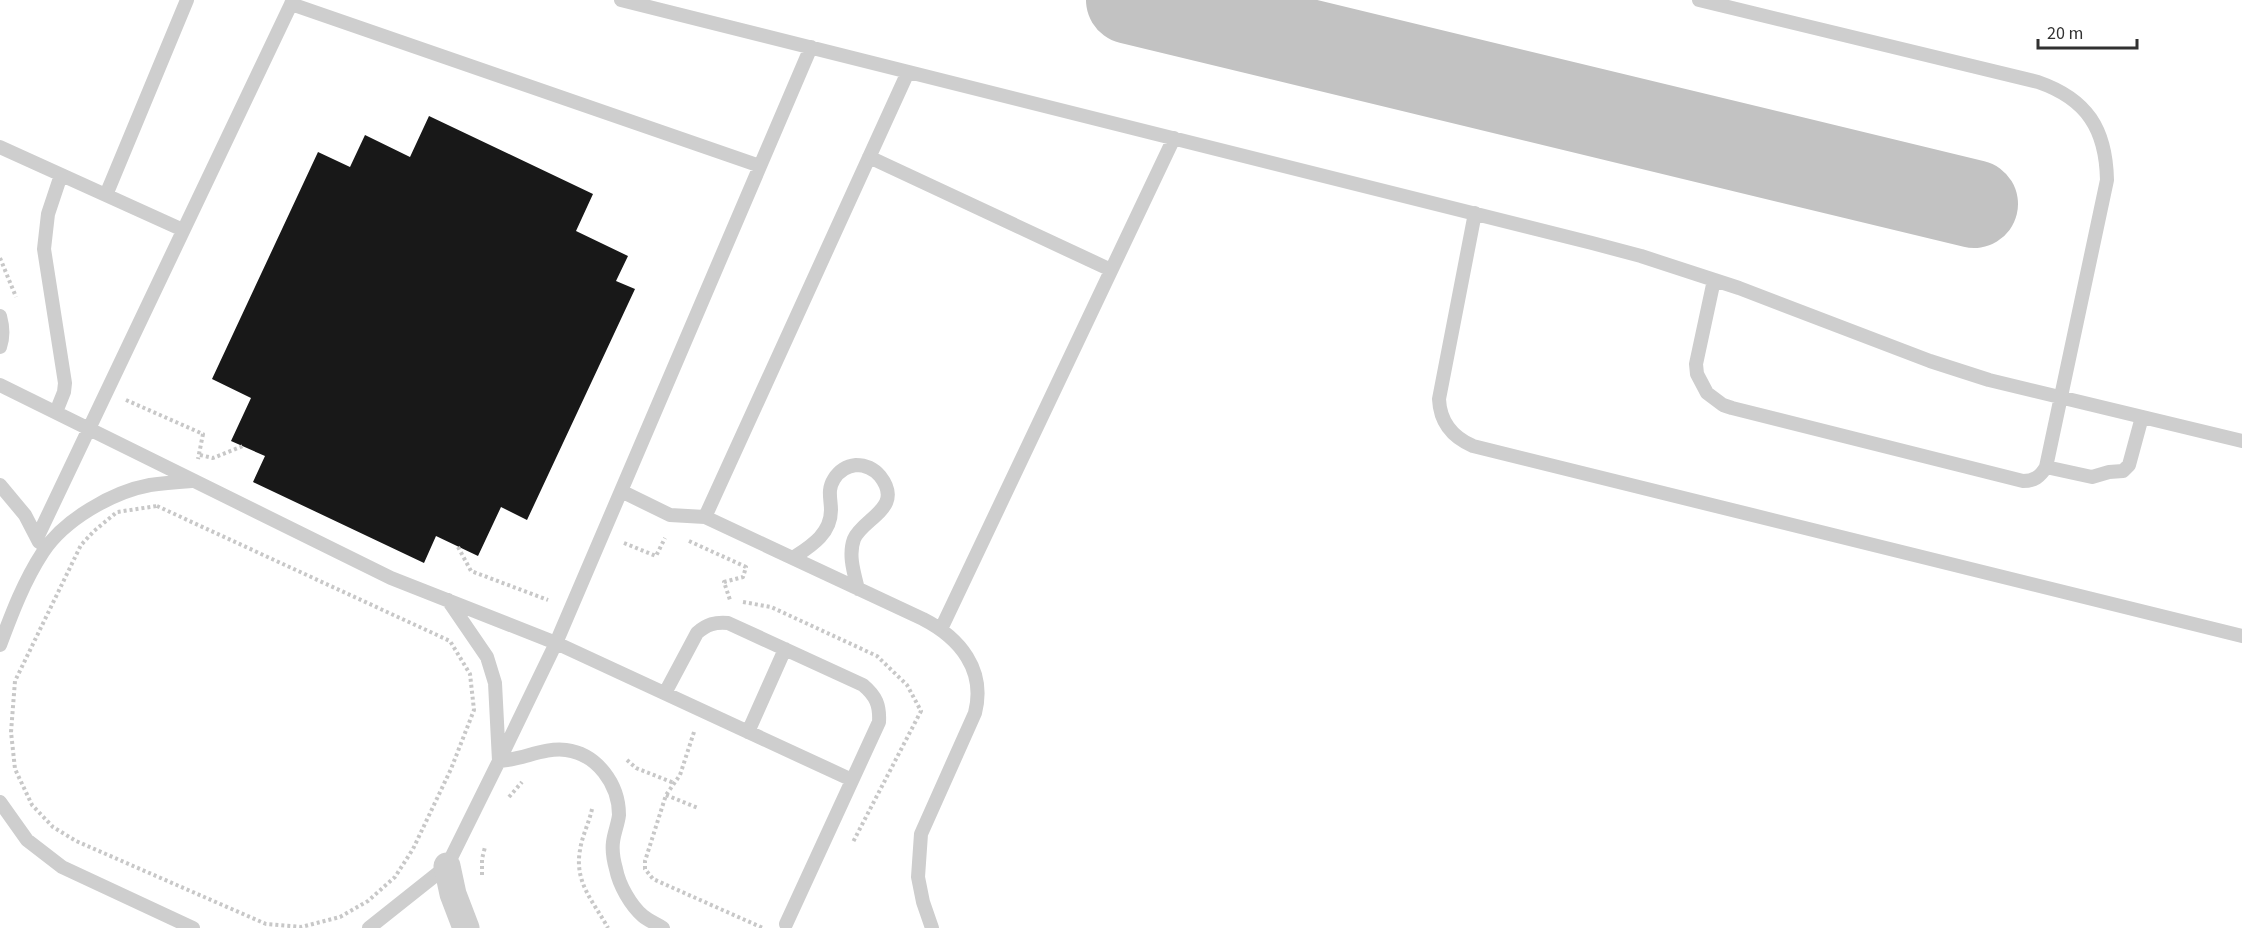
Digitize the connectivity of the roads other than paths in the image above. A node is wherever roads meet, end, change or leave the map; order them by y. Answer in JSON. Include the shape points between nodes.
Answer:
{"nodes":[{"id":1,"x":188,"y":0,"type":"edge"},
{"id":2,"x":621,"y":0,"type":"edge"},
{"id":3,"x":1699,"y":0,"type":"edge"},
{"id":4,"x":292,"y":2,"type":"edge"},
{"id":5,"x":811,"y":48,"type":"junction"},
{"id":6,"x":908,"y":72,"type":"junction"},
{"id":7,"x":1174,"y":138,"type":"junction"},
{"id":8,"x":0,"y":147,"type":"edge"},
{"id":9,"x":869,"y":157,"type":"junction"},
{"id":10,"x":760,"y":166,"type":"junction"},
{"id":11,"x":61,"y":175,"type":"junction"},
{"id":12,"x":106,"y":195,"type":"junction"},
{"id":13,"x":1475,"y":213,"type":"junction"},
{"id":14,"x":183,"y":230,"type":"junction"},
{"id":15,"x":1111,"y":270,"type":"junction"},
{"id":16,"x":1714,"y":280,"type":"junction"},
{"id":17,"x":0,"y":316,"type":"edge"},
{"id":18,"x":0,"y":347,"type":"edge"},
{"id":19,"x":0,"y":385,"type":"edge"},
{"id":20,"x":2060,"y":398,"type":"junction"},
{"id":21,"x":56,"y":412,"type":"junction"},
{"id":22,"x":2142,"y":417,"type":"junction"},
{"id":23,"x":90,"y":428,"type":"junction"},
{"id":24,"x":2242,"y":441,"type":"edge"},
{"id":25,"x":2046,"y":467,"type":"junction"},
{"id":26,"x":192,"y":481,"type":"junction"},
{"id":27,"x":0,"y":485,"type":"edge"},
{"id":28,"x":621,"y":491,"type":"junction"},
{"id":29,"x":705,"y":517,"type":"junction"},
{"id":30,"x":37,"y":538,"type":"junction"},
{"id":31,"x":43,"y":551,"type":"junction"},
{"id":32,"x":793,"y":558,"type":"junction"},
{"id":33,"x":858,"y":589,"type":"junction"},
{"id":34,"x":448,"y":600,"type":"junction"},
{"id":35,"x":941,"y":629,"type":"junction"},
{"id":36,"x":2242,"y":636,"type":"edge"},
{"id":37,"x":556,"y":643,"type":"junction"},
{"id":38,"x":0,"y":645,"type":"edge"},
{"id":39,"x":785,"y":649,"type":"junction"},
{"id":40,"x":665,"y":693,"type":"junction"},
{"id":41,"x":748,"y":732,"type":"junction"},
{"id":42,"x":499,"y":761,"type":"junction"},
{"id":43,"x":852,"y":780,"type":"junction"},
{"id":44,"x":0,"y":802,"type":"edge"},
{"id":45,"x":447,"y":866,"type":"junction"},
{"id":46,"x":786,"y":924,"type":"dead end"},
{"id":47,"x":193,"y":928,"type":"edge"},
{"id":48,"x":369,"y":928,"type":"edge"},
{"id":49,"x":466,"y":928,"type":"edge"},
{"id":50,"x":663,"y":928,"type":"edge"},
{"id":51,"x":932,"y":928,"type":"edge"}],
"edges":[{"from":1,"to":12,"type":"lane"},
{"from":2,"to":5,"type":"lane"},
{"from":3,"to":20,"type":"lane","via":[[2038,82],[2059,90],[2086,112],[2103,144],[2107,180]]},
{"from":4,"to":10,"type":"lane"},
{"from":4,"to":14,"type":"lane"},
{"from":5,"to":6,"type":"lane"},
{"from":5,"to":10,"type":"lane"},
{"from":6,"to":7,"type":"lane"},
{"from":6,"to":9,"type":"lane"},
{"from":7,"to":13,"type":"lane"},
{"from":7,"to":15,"type":"lane"},
{"from":8,"to":11,"type":"lane"},
{"from":9,"to":15,"type":"lane"},
{"from":9,"to":29,"type":"lane"},
{"from":10,"to":28,"type":"lane"},
{"from":11,"to":12,"type":"lane"},
{"from":11,"to":21,"type":"lane","via":[[48,214],[44,249],[65,383]]},
{"from":12,"to":14,"type":"lane"},
{"from":13,"to":16,"type":"lane","via":[[1641,256]]},
{"from":13,"to":36,"type":"lane","via":[[1439,399],[1447,427],[1463,442]]},
{"from":14,"to":23,"type":"lane"},
{"from":15,"to":35,"type":"lane"},
{"from":16,"to":20,"type":"lane","via":[[1955,370]]},
{"from":16,"to":25,"type":"lane","via":[[1696,364],[1701,385],[1723,405],[2023,481],[2039,477]]},
{"from":17,"to":18,"type":"lane"},
{"from":19,"to":21,"type":"lane"},
{"from":20,"to":22,"type":"lane"},
{"from":20,"to":25,"type":"lane"},
{"from":21,"to":23,"type":"lane"},
{"from":22,"to":24,"type":"lane"},
{"from":22,"to":25,"type":"lane","via":[[2129,465],[2123,471],[2092,477]]},
{"from":23,"to":26,"type":"lane"},
{"from":23,"to":30,"type":"lane"},
{"from":26,"to":31,"type":"lane","via":[[150,485],[109,499],[73,521]]},
{"from":26,"to":34,"type":"lane","via":[[391,578]]},
{"from":27,"to":30,"type":"lane","via":[[25,515]]},
{"from":28,"to":29,"type":"lane","via":[[670,515]]},
{"from":28,"to":37,"type":"lane"},
{"from":29,"to":32,"type":"lane"},
{"from":30,"to":31,"type":"lane"},
{"from":31,"to":38,"type":"lane","via":[[15,604]]},
{"from":32,"to":33,"type":"lane"},
{"from":32,"to":33,"type":"lane","via":[[822,536],[831,512],[830,487],[835,477],[843,469],[867,466],[884,481],[887,493],[879,514],[860,529],[854,540],[852,564]]},
{"from":33,"to":35,"type":"lane"},
{"from":34,"to":37,"type":"lane"},
{"from":34,"to":42,"type":"lane","via":[[487,657],[495,683]]},
{"from":35,"to":51,"type":"lane","via":[[956,642],[975,672],[979,698],[921,834],[918,877]]},
{"from":37,"to":40,"type":"lane"},
{"from":37,"to":42,"type":"lane"},
{"from":39,"to":40,"type":"lane","via":[[728,623],[704,626],[696,633]]},
{"from":39,"to":41,"type":"lane"},
{"from":39,"to":43,"type":"lane","via":[[863,685],[879,706],[879,722]]},
{"from":40,"to":41,"type":"lane"},
{"from":41,"to":43,"type":"lane"},
{"from":42,"to":45,"type":"lane"},
{"from":42,"to":50,"type":"lane","via":[[565,750],[580,753],[596,764],[609,778],[617,797],[619,816],[613,843],[616,870],[626,895],[643,916]]},
{"from":43,"to":46,"type":"lane"},
{"from":44,"to":47,"type":"lane","via":[[27,840],[62,867]]},
{"from":45,"to":48,"type":"lane"},
{"from":45,"to":49,"type":"street"}]}
